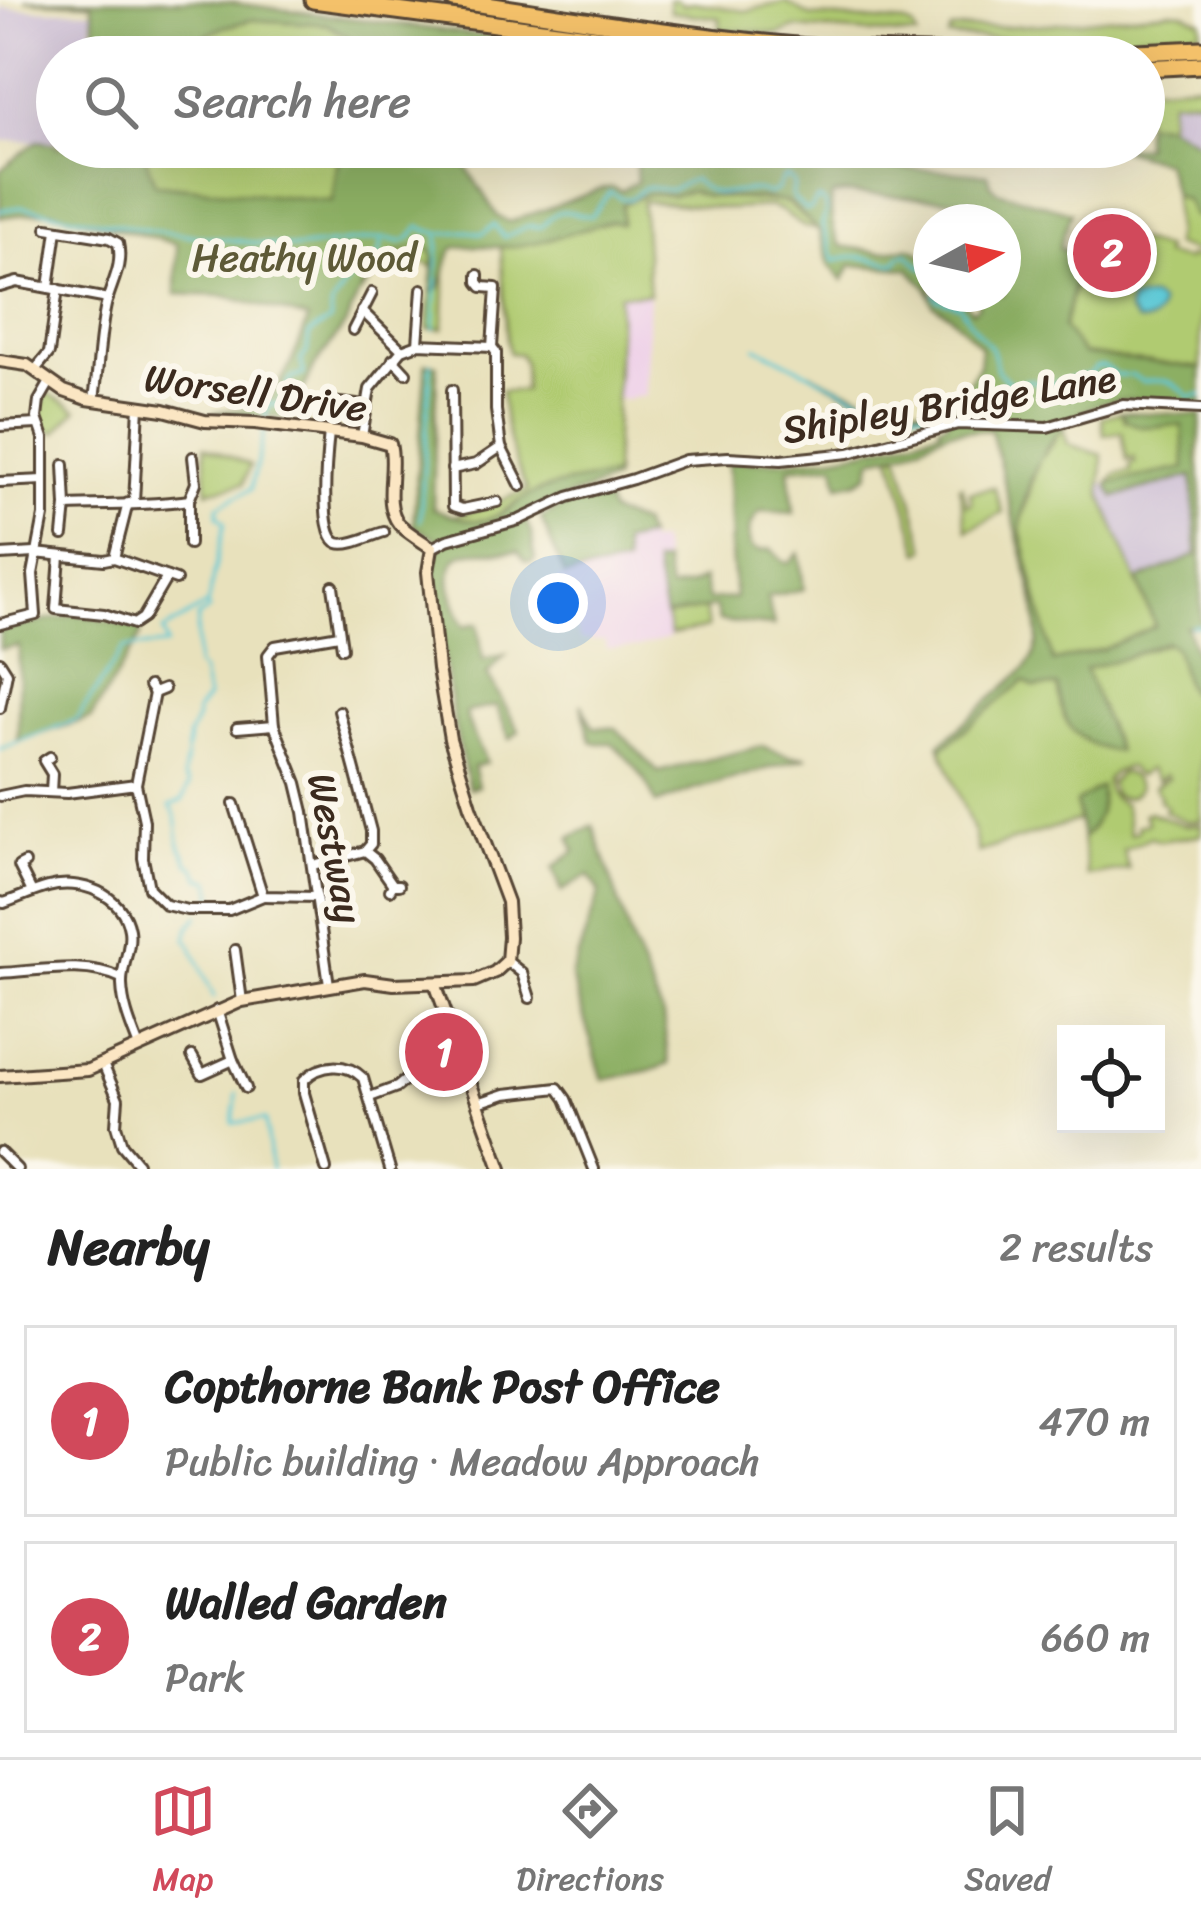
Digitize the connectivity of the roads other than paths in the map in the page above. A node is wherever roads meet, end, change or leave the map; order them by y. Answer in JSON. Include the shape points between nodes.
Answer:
{"nodes":[{"id":1,"x":313,"y":0,"type":"edge"},
{"id":2,"x":454,"y":0,"type":"edge"},
{"id":3,"x":587,"y":36,"type":"edge"},
{"id":4,"x":714,"y":36,"type":"edge"},
{"id":5,"x":1201,"y":49,"type":"edge"},
{"id":6,"x":1165,"y":51,"type":"edge"},
{"id":7,"x":1201,"y":65,"type":"edge"},
{"id":8,"x":1165,"y":67,"type":"edge"},
{"id":9,"x":478,"y":275,"type":"dead end"},
{"id":10,"x":0,"y":286,"type":"edge"},
{"id":11,"x":53,"y":288,"type":"junction"},
{"id":12,"x":422,"y":289,"type":"dead end"},
{"id":13,"x":372,"y":293,"type":"dead end"},
{"id":14,"x":108,"y":299,"type":"junction"},
{"id":15,"x":362,"y":311,"type":"junction"},
{"id":16,"x":353,"y":330,"type":"dead end"},
{"id":17,"x":418,"y":344,"type":"junction"},
{"id":18,"x":492,"y":347,"type":"junction"},
{"id":19,"x":402,"y":350,"type":"junction"},
{"id":20,"x":392,"y":359,"type":"junction"},
{"id":21,"x":0,"y":361,"type":"edge"},
{"id":22,"x":35,"y":370,"type":"junction"},
{"id":23,"x":406,"y":373,"type":"dead end"},
{"id":24,"x":51,"y":381,"type":"junction"},
{"id":25,"x":452,"y":390,"type":"dead end"},
{"id":26,"x":94,"y":399,"type":"junction"},
{"id":27,"x":322,"y":400,"type":"dead end"},
{"id":28,"x":139,"y":406,"type":"junction"},
{"id":29,"x":366,"y":406,"type":"junction"},
{"id":30,"x":1201,"y":409,"type":"edge"},
{"id":31,"x":37,"y":424,"type":"junction"},
{"id":32,"x":0,"y":426,"type":"edge"},
{"id":33,"x":329,"y":432,"type":"junction"},
{"id":34,"x":362,"y":436,"type":"junction"},
{"id":35,"x":501,"y":447,"type":"junction"},
{"id":36,"x":193,"y":458,"type":"dead end"},
{"id":37,"x":64,"y":465,"type":"dead end"},
{"id":38,"x":452,"y":469,"type":"junction"},
{"id":39,"x":44,"y":480,"type":"junction"},
{"id":40,"x":0,"y":482,"type":"edge"},
{"id":41,"x":521,"y":486,"type":"dead end"},
{"id":42,"x":189,"y":500,"type":"junction"},
{"id":43,"x":496,"y":502,"type":"dead end"},
{"id":44,"x":129,"y":503,"type":"junction"},
{"id":45,"x":66,"y":506,"type":"junction"},
{"id":46,"x":384,"y":532,"type":"dead end"},
{"id":47,"x":62,"y":535,"type":"dead end"},
{"id":48,"x":189,"y":544,"type":"dead end"},
{"id":49,"x":432,"y":548,"type":"junction"},
{"id":50,"x":35,"y":553,"type":"junction"},
{"id":51,"x":0,"y":555,"type":"edge"},
{"id":52,"x":59,"y":556,"type":"junction"},
{"id":53,"x":114,"y":559,"type":"junction"},
{"id":54,"x":333,"y":586,"type":"dead end"},
{"id":55,"x":0,"y":624,"type":"edge"},
{"id":56,"x":339,"y":634,"type":"junction"},
{"id":57,"x":342,"y":649,"type":"dead end"},
{"id":58,"x":0,"y":662,"type":"edge"},
{"id":59,"x":156,"y":690,"type":"dead end"},
{"id":60,"x":0,"y":708,"type":"edge"},
{"id":61,"x":339,"y":711,"type":"dead end"},
{"id":62,"x":274,"y":725,"type":"junction"},
{"id":63,"x":236,"y":728,"type":"dead end"},
{"id":64,"x":50,"y":758,"type":"dead end"},
{"id":65,"x":136,"y":784,"type":"junction"},
{"id":66,"x":51,"y":791,"type":"junction"},
{"id":67,"x":0,"y":796,"type":"edge"},
{"id":68,"x":234,"y":803,"type":"dead end"},
{"id":69,"x":365,"y":851,"type":"junction"},
{"id":70,"x":25,"y":863,"type":"dead end"},
{"id":71,"x":313,"y":865,"type":"junction"},
{"id":72,"x":394,"y":887,"type":"dead end"},
{"id":73,"x":32,"y":892,"type":"junction"},
{"id":74,"x":263,"y":896,"type":"junction"},
{"id":75,"x":317,"y":897,"type":"junction"},
{"id":76,"x":0,"y":902,"type":"edge"},
{"id":77,"x":235,"y":950,"type":"dead end"},
{"id":78,"x":507,"y":961,"type":"junction"},
{"id":79,"x":0,"y":973,"type":"edge"},
{"id":80,"x":121,"y":978,"type":"junction"},
{"id":81,"x":435,"y":983,"type":"junction"},
{"id":82,"x":329,"y":985,"type":"junction"},
{"id":83,"x":530,"y":998,"type":"dead end"},
{"id":84,"x":242,"y":1001,"type":"junction"},
{"id":85,"x":218,"y":1010,"type":"junction"},
{"id":86,"x":139,"y":1047,"type":"junction"},
{"id":87,"x":460,"y":1055,"type":"junction"},
{"id":88,"x":192,"y":1056,"type":"dead end"},
{"id":89,"x":232,"y":1060,"type":"junction"},
{"id":90,"x":103,"y":1064,"type":"junction"},
{"id":91,"x":0,"y":1076,"type":"edge"},
{"id":92,"x":246,"y":1088,"type":"dead end"},
{"id":93,"x":370,"y":1097,"type":"junction"},
{"id":94,"x":478,"y":1103,"type":"junction"},
{"id":95,"x":0,"y":1153,"type":"edge"},
{"id":96,"x":137,"y":1163,"type":"dead end"},
{"id":97,"x":16,"y":1169,"type":"edge"},
{"id":98,"x":326,"y":1169,"type":"edge"},
{"id":99,"x":390,"y":1169,"type":"edge"},
{"id":100,"x":501,"y":1169,"type":"edge"},
{"id":101,"x":594,"y":1169,"type":"edge"}],
"edges":[{"from":1,"to":3,"type":"highway"},
{"from":2,"to":4,"type":"highway"},
{"from":5,"to":6,"type":"highway"},
{"from":7,"to":8,"type":"highway"},
{"from":9,"to":18,"type":"street","via":[[482,287],[496,285]]},
{"from":10,"to":11,"type":"street"},
{"from":11,"to":14,"type":"street"},
{"from":11,"to":14,"type":"street","via":[[52,229],[110,238],[120,253]]},
{"from":11,"to":22,"type":"street","via":[[49,353]]},
{"from":12,"to":17,"type":"street"},
{"from":13,"to":15,"type":"street"},
{"from":14,"to":26,"type":"street"},
{"from":15,"to":16,"type":"street"},
{"from":15,"to":19,"type":"street"},
{"from":17,"to":18,"type":"street"},
{"from":17,"to":19,"type":"street"},
{"from":18,"to":35,"type":"street"},
{"from":19,"to":20,"type":"street"},
{"from":20,"to":23,"type":"street"},
{"from":20,"to":29,"type":"street"},
{"from":21,"to":22,"type":"street","name":"Worsell Drive"},
{"from":22,"to":24,"type":"street","name":"Worsell Drive"},
{"from":24,"to":26,"type":"street","name":"Worsell Drive"},
{"from":24,"to":31,"type":"street"},
{"from":25,"to":38,"type":"street"},
{"from":26,"to":28,"type":"street","name":"Worsell Drive"},
{"from":27,"to":29,"type":"street"},
{"from":28,"to":33,"type":"street","name":"Worsell Drive","via":[[205,422]]},
{"from":28,"to":44,"type":"street"},
{"from":29,"to":34,"type":"street"},
{"from":30,"to":49,"type":"street","name":"Shipley Bridge Lane","via":[[1124,404],[1047,427],[958,424],[849,453],[685,460]]},
{"from":31,"to":32,"type":"street"},
{"from":31,"to":39,"type":"street"},
{"from":33,"to":34,"type":"street","name":"Worsell Drive"},
{"from":33,"to":46,"type":"street","via":[[331,545]]},
{"from":34,"to":49,"type":"street","name":"Worsell Drive","via":[[390,444],[394,514]]},
{"from":35,"to":38,"type":"street"},
{"from":35,"to":41,"type":"street"},
{"from":36,"to":42,"type":"street"},
{"from":37,"to":45,"type":"street"},
{"from":38,"to":43,"type":"street","via":[[453,506]]},
{"from":39,"to":40,"type":"street"},
{"from":39,"to":50,"type":"street"},
{"from":42,"to":44,"type":"street"},
{"from":42,"to":48,"type":"street"},
{"from":44,"to":45,"type":"street"},
{"from":44,"to":53,"type":"street"},
{"from":45,"to":47,"type":"street"},
{"from":49,"to":78,"type":"street","via":[[428,572],[450,739],[507,902]]},
{"from":50,"to":51,"type":"street"},
{"from":50,"to":52,"type":"street"},
{"from":50,"to":55,"type":"street","via":[[36,615]]},
{"from":52,"to":53,"type":"street"},
{"from":52,"to":53,"type":"street","via":[[56,609],[134,624],[172,578]]},
{"from":54,"to":56,"type":"street"},
{"from":56,"to":57,"type":"street"},
{"from":56,"to":62,"type":"street","name":"Westway","via":[[270,650]]},
{"from":58,"to":60,"type":"street","via":[[7,673]]},
{"from":59,"to":65,"type":"street"},
{"from":61,"to":69,"type":"street","via":[[371,831]]},
{"from":62,"to":63,"type":"street","name":"Westway"},
{"from":62,"to":71,"type":"street","name":"Westway","via":[[297,783]]},
{"from":64,"to":66,"type":"street","via":[[44,761]]},
{"from":65,"to":66,"type":"street"},
{"from":65,"to":74,"type":"street","via":[[148,887],[166,905],[229,910]]},
{"from":66,"to":67,"type":"street"},
{"from":68,"to":74,"type":"street"},
{"from":69,"to":71,"type":"street"},
{"from":69,"to":72,"type":"street"},
{"from":70,"to":73,"type":"street","via":[[19,866]]},
{"from":71,"to":75,"type":"street","name":"Westway"},
{"from":73,"to":76,"type":"street"},
{"from":73,"to":80,"type":"street","via":[[84,886],[113,901],[129,928]]},
{"from":74,"to":75,"type":"street"},
{"from":75,"to":82,"type":"street","name":"Westway"},
{"from":77,"to":84,"type":"street"},
{"from":78,"to":81,"type":"street","via":[[474,981]]},
{"from":78,"to":83,"type":"street","via":[[522,973]]},
{"from":79,"to":80,"type":"street","via":[[90,968]]},
{"from":80,"to":86,"type":"street"},
{"from":81,"to":82,"type":"street"},
{"from":81,"to":87,"type":"street"},
{"from":82,"to":84,"type":"street"},
{"from":84,"to":85,"type":"street"},
{"from":85,"to":86,"type":"street"},
{"from":85,"to":89,"type":"street"},
{"from":86,"to":90,"type":"street"},
{"from":87,"to":93,"type":"street"},
{"from":87,"to":94,"type":"street"},
{"from":88,"to":89,"type":"street","via":[[202,1074]]},
{"from":89,"to":92,"type":"street"},
{"from":90,"to":91,"type":"street"},
{"from":90,"to":96,"type":"street","via":[[118,1099],[122,1145]]},
{"from":93,"to":98,"type":"street","via":[[363,1078],[342,1065],[304,1080]]},
{"from":93,"to":99,"type":"street"},
{"from":94,"to":100,"type":"street"},
{"from":94,"to":101,"type":"street","via":[[558,1088]]},
{"from":95,"to":97,"type":"street"}]}
